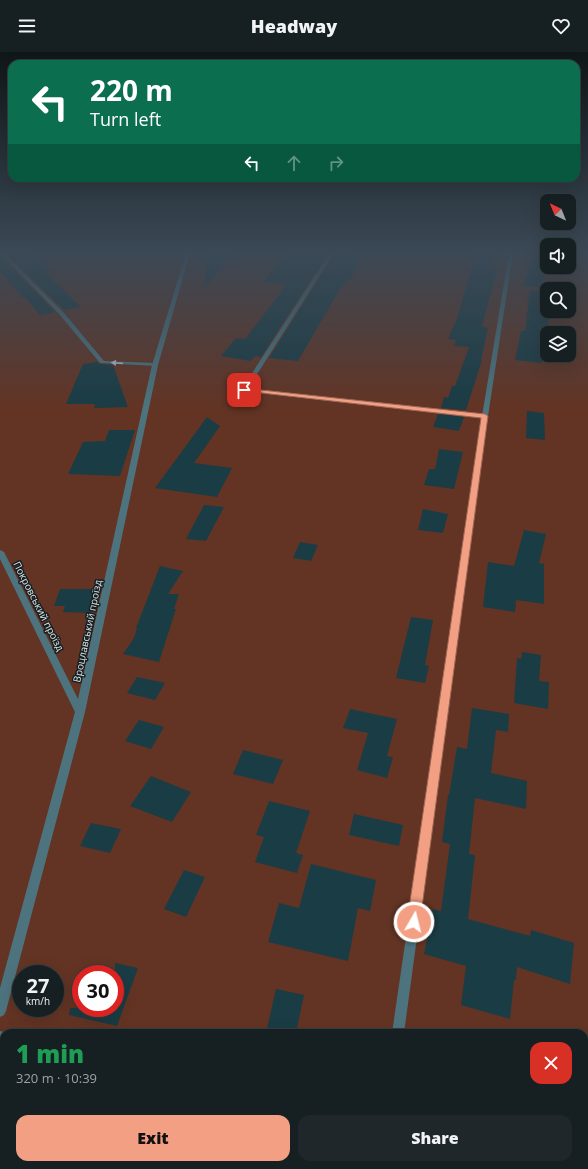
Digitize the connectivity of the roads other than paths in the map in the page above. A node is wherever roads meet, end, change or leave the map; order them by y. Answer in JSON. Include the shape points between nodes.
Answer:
{"nodes":[{"id":1,"x":53,"y":305,"type":"edge"},
{"id":2,"x":173,"y":305,"type":"edge"},
{"id":3,"x":299,"y":305,"type":"edge"},
{"id":4,"x":503,"y":305,"type":"edge"},
{"id":5,"x":155,"y":365,"type":"junction"},
{"id":6,"x":485,"y":416,"type":"junction"},
{"id":7,"x":0,"y":552,"type":"edge"},
{"id":8,"x":80,"y":712,"type":"junction"},
{"id":9,"x":0,"y":1012,"type":"edge"},
{"id":10,"x":399,"y":1029,"type":"edge"}],
"edges":[{"from":5,"to":1,"type":"street","one_way":true,"via":[[102,362]]},
{"from":2,"to":5,"type":"street","name":"Вроцлавський проїзд"},
{"from":3,"to":6,"type":"street","via":[[244,390]]},
{"from":4,"to":6,"type":"street"},
{"from":5,"to":8,"type":"street","name":"Вроцлавський проїзд"},
{"from":6,"to":10,"type":"street"},
{"from":7,"to":8,"type":"street","name":"Покровський проїзд"},
{"from":8,"to":9,"type":"street","name":"Вроцлавський проїзд"}]}
